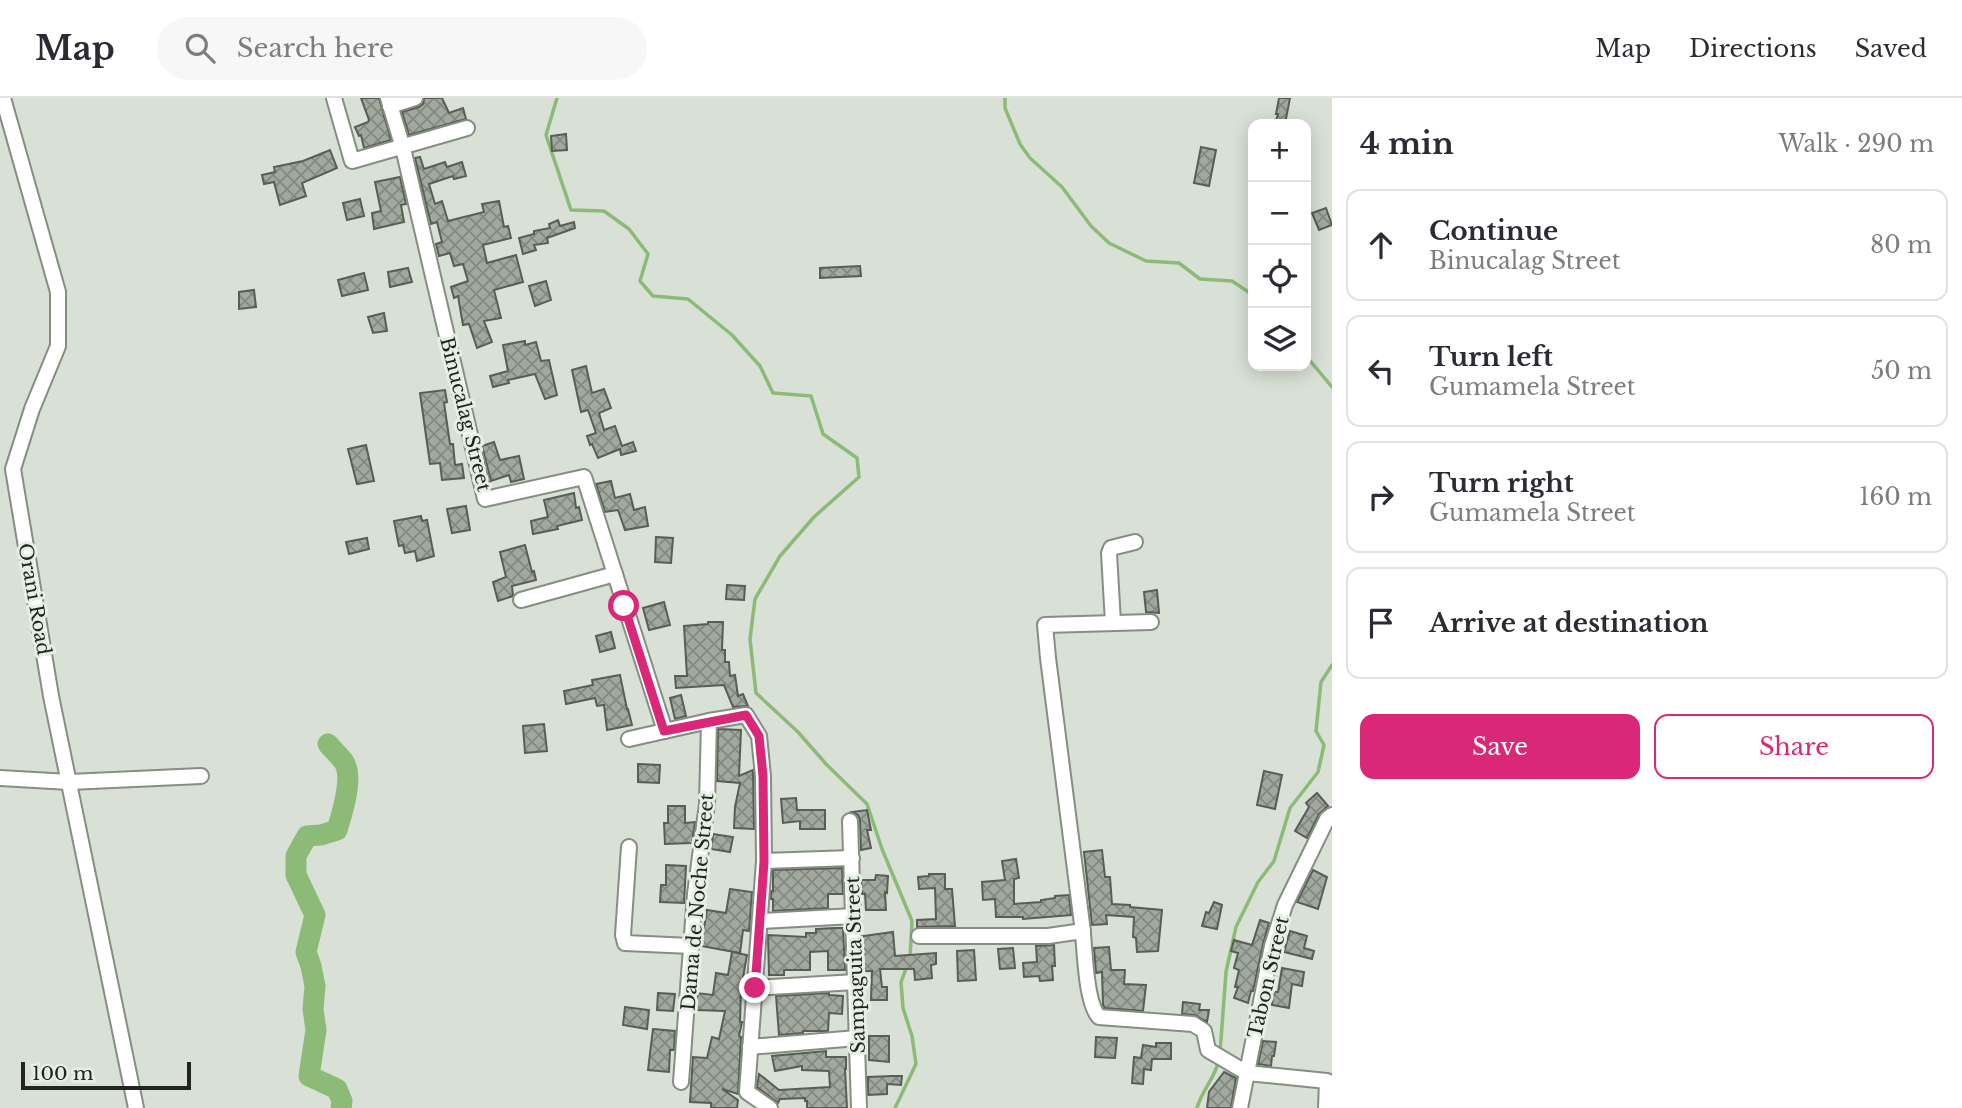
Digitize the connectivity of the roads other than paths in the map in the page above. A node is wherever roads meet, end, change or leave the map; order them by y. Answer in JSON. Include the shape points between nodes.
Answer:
{"nodes":[{"id":1,"x":3,"y":98,"type":"edge"},
{"id":2,"x":334,"y":98,"type":"edge"},
{"id":3,"x":415,"y":98,"type":"edge"},
{"id":4,"x":389,"y":102,"type":"edge"},
{"id":5,"x":467,"y":128,"type":"dead end"},
{"id":6,"x":403,"y":148,"type":"junction"},
{"id":7,"x":1135,"y":541,"type":"dead end"},
{"id":8,"x":615,"y":574,"type":"junction"},
{"id":9,"x":521,"y":600,"type":"dead end"},
{"id":10,"x":1152,"y":622,"type":"dead end"},
{"id":11,"x":1113,"y":623,"type":"junction"},
{"id":12,"x":709,"y":721,"type":"junction"},
{"id":13,"x":664,"y":731,"type":"junction"},
{"id":14,"x":629,"y":738,"type":"dead end"},
{"id":15,"x":201,"y":776,"type":"dead end"},
{"id":16,"x":0,"y":778,"type":"edge"},
{"id":17,"x":69,"y":782,"type":"junction"},
{"id":18,"x":1332,"y":815,"type":"edge"},
{"id":19,"x":850,"y":821,"type":"dead end"},
{"id":20,"x":629,"y":847,"type":"dead end"},
{"id":21,"x":852,"y":858,"type":"junction"},
{"id":22,"x":764,"y":862,"type":"junction"},
{"id":23,"x":854,"y":916,"type":"junction"},
{"id":24,"x":760,"y":921,"type":"junction"},
{"id":25,"x":1083,"y":931,"type":"junction"},
{"id":26,"x":919,"y":936,"type":"dead end"},
{"id":27,"x":691,"y":946,"type":"junction"},
{"id":28,"x":856,"y":982,"type":"junction"},
{"id":29,"x":755,"y":988,"type":"junction"},
{"id":30,"x":857,"y":1038,"type":"junction"},
{"id":31,"x":750,"y":1047,"type":"junction"},
{"id":32,"x":1247,"y":1073,"type":"junction"},
{"id":33,"x":681,"y":1082,"type":"dead end"},
{"id":34,"x":136,"y":1108,"type":"edge"},
{"id":35,"x":769,"y":1108,"type":"edge"},
{"id":36,"x":859,"y":1108,"type":"edge"},
{"id":37,"x":1240,"y":1108,"type":"edge"},
{"id":38,"x":1326,"y":1108,"type":"edge"}],
"edges":[{"from":1,"to":17,"type":"street","name":"Orani Road","via":[[58,292],[58,346],[13,469]]},
{"from":2,"to":6,"type":"street","via":[[352,161]]},
{"from":3,"to":4,"type":"street"},
{"from":4,"to":6,"type":"street","name":"Binucalag Street"},
{"from":5,"to":6,"type":"street"},
{"from":6,"to":8,"type":"street","name":"Binucalag Street","via":[[485,499],[584,477]]},
{"from":7,"to":11,"type":"street","via":[[1108,553]]},
{"from":8,"to":9,"type":"street"},
{"from":8,"to":13,"type":"street","name":"Binucalag Street"},
{"from":10,"to":11,"type":"street"},
{"from":11,"to":25,"type":"street","via":[[1045,625]]},
{"from":12,"to":13,"type":"street"},
{"from":12,"to":22,"type":"street","via":[[746,715],[759,736]]},
{"from":12,"to":27,"type":"street","name":"Dama de Noche Street","via":[[707,804]]},
{"from":13,"to":14,"type":"street"},
{"from":15,"to":17,"type":"street"},
{"from":16,"to":17,"type":"street"},
{"from":17,"to":34,"type":"street","name":"Orani Road"},
{"from":18,"to":32,"type":"street","name":"Tabon Street","via":[[1285,905]]},
{"from":19,"to":21,"type":"street","name":"Sampaguita Street"},
{"from":20,"to":27,"type":"street","via":[[625,943]]},
{"from":21,"to":22,"type":"street"},
{"from":21,"to":23,"type":"street","name":"Sampaguita Street"},
{"from":22,"to":24,"type":"street"},
{"from":23,"to":24,"type":"street"},
{"from":23,"to":28,"type":"street","name":"Sampaguita Street"},
{"from":24,"to":29,"type":"street"},
{"from":25,"to":26,"type":"street","via":[[1048,936]]},
{"from":25,"to":32,"type":"street","via":[[1090,995],[1098,1017],[1193,1024],[1204,1031],[1208,1050]]},
{"from":27,"to":33,"type":"street","name":"Dama de Noche Street"},
{"from":28,"to":29,"type":"street"},
{"from":28,"to":30,"type":"street","name":"Sampaguita Street"},
{"from":29,"to":31,"type":"street"},
{"from":30,"to":31,"type":"street"},
{"from":30,"to":36,"type":"street","name":"Sampaguita Street"},
{"from":31,"to":35,"type":"street","via":[[747,1092]]},
{"from":32,"to":37,"type":"street","name":"Tabon Street"},
{"from":32,"to":38,"type":"street","via":[[1327,1081]]}]}
